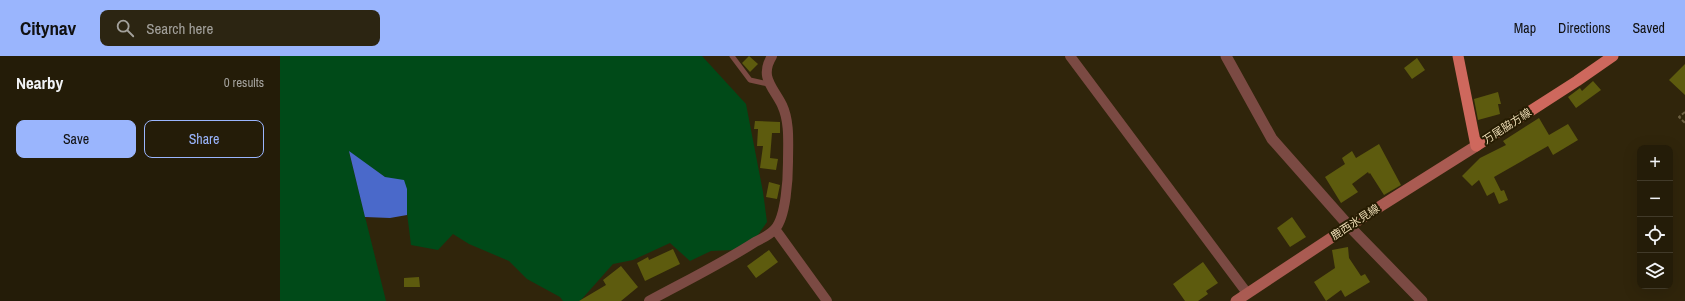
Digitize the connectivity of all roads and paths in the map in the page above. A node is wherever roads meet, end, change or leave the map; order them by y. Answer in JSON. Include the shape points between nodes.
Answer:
{"nodes":[{"id":1,"x":732,"y":56,"type":"edge"},
{"id":2,"x":772,"y":56,"type":"edge"},
{"id":3,"x":1070,"y":56,"type":"edge"},
{"id":4,"x":1226,"y":56,"type":"edge"},
{"id":5,"x":1458,"y":56,"type":"edge"},
{"id":6,"x":1613,"y":56,"type":"edge"},
{"id":7,"x":768,"y":84,"type":"junction"},
{"id":8,"x":1685,"y":112,"type":"edge"},
{"id":9,"x":1685,"y":123,"type":"edge"},
{"id":10,"x":1476,"y":146,"type":"junction"},
{"id":11,"x":1349,"y":226,"type":"junction"},
{"id":12,"x":775,"y":229,"type":"junction"},
{"id":13,"x":1247,"y":293,"type":"junction"},
{"id":14,"x":649,"y":301,"type":"edge"},
{"id":15,"x":827,"y":301,"type":"edge"},
{"id":16,"x":1236,"y":301,"type":"edge"},
{"id":17,"x":1422,"y":301,"type":"edge"}],
"edges":[{"from":1,"to":7,"type":"lane","via":[[750,80]]},
{"from":2,"to":7,"type":"street","via":[[766,70]]},
{"from":3,"to":13,"type":"street"},
{"from":4,"to":11,"type":"street","via":[[1272,139]]},
{"from":5,"to":10,"type":"main road","name":"万尾脇方線"},
{"from":6,"to":10,"type":"main road","name":"万尾脇方線"},
{"from":7,"to":12,"type":"street","via":[[782,106],[787,120],[788,139],[788,186],[783,212]]},
{"from":8,"to":9,"type":"path","via":[[1679,117]]},
{"from":10,"to":11,"type":"main road","name":"鹿西氷見線"},
{"from":11,"to":13,"type":"main road","name":"鹿西氷見線"},
{"from":11,"to":17,"type":"street"},
{"from":12,"to":14,"type":"street","via":[[732,257]]},
{"from":12,"to":15,"type":"street"},
{"from":13,"to":16,"type":"main road","name":"鹿西氷見線"}]}
